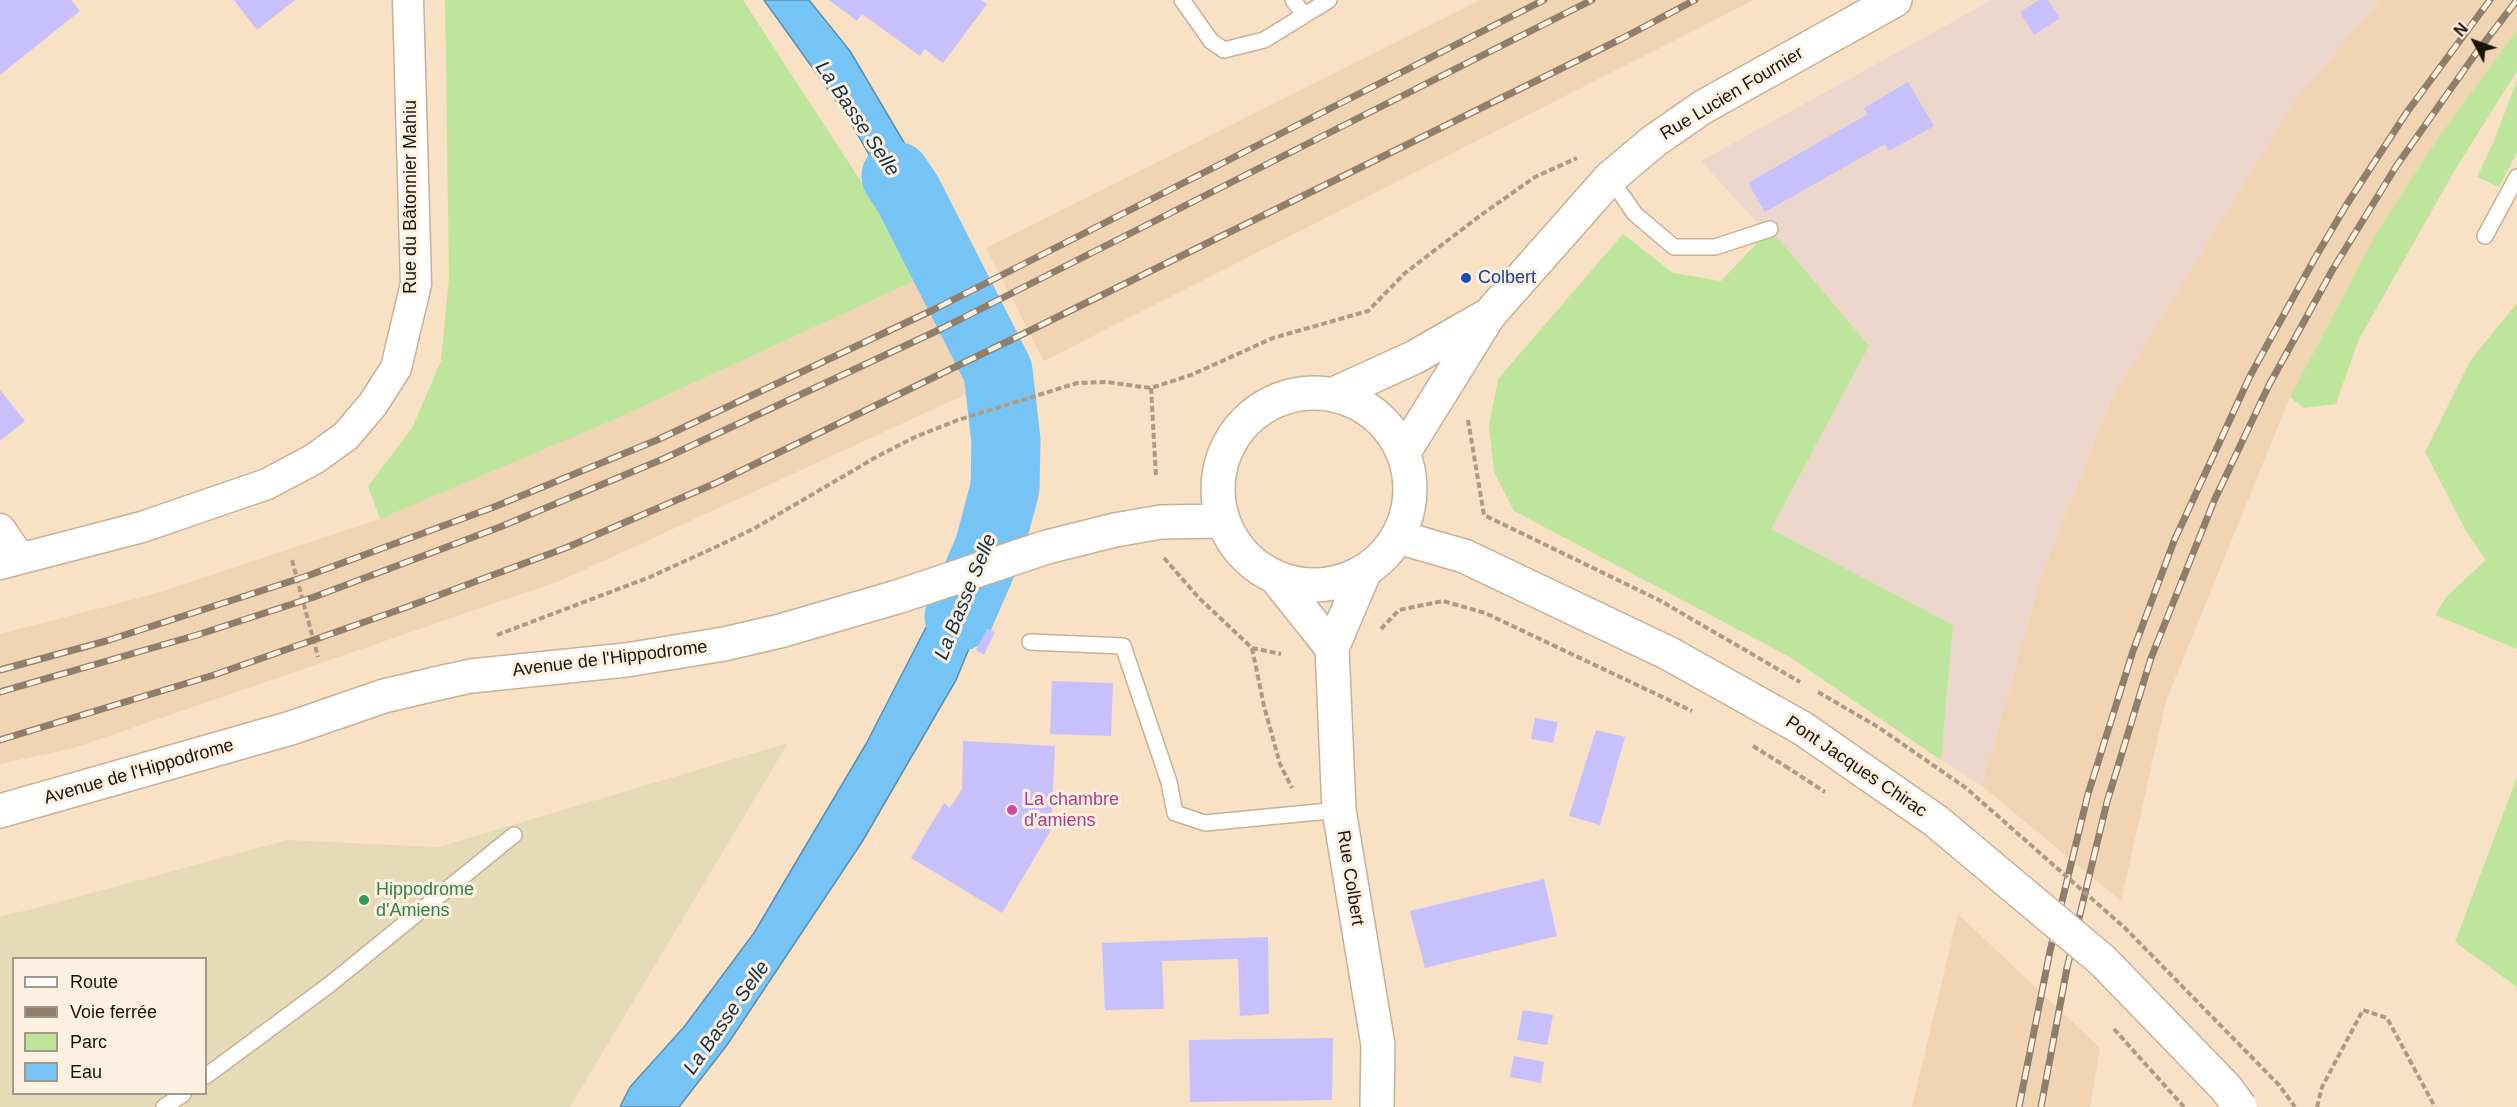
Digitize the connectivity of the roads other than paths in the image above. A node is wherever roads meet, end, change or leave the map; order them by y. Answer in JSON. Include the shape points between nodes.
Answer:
{"nodes":[{"id":1,"x":408,"y":0,"type":"edge"},
{"id":2,"x":1182,"y":0,"type":"edge"},
{"id":3,"x":1293,"y":0,"type":"edge"},
{"id":4,"x":1329,"y":0,"type":"edge"},
{"id":5,"x":1895,"y":0,"type":"edge"},
{"id":6,"x":1304,"y":15,"type":"junction"},
{"id":7,"x":1599,"y":167,"type":"junction"},
{"id":8,"x":2517,"y":177,"type":"edge"},
{"id":9,"x":1770,"y":229,"type":"dead end"},
{"id":10,"x":2485,"y":236,"type":"dead end"},
{"id":11,"x":1489,"y":315,"type":"junction"},
{"id":12,"x":1334,"y":394,"type":"junction"},
{"id":13,"x":1404,"y":452,"type":"junction"},
{"id":14,"x":1222,"y":521,"type":"junction"},
{"id":15,"x":0,"y":530,"type":"edge"},
{"id":16,"x":1398,"y":537,"type":"junction"},
{"id":17,"x":10,"y":561,"type":"edge"},
{"id":18,"x":1364,"y":573,"type":"junction"},
{"id":19,"x":1277,"y":579,"type":"junction"},
{"id":20,"x":1030,"y":642,"type":"dead end"},
{"id":21,"x":1332,"y":648,"type":"junction"},
{"id":22,"x":1339,"y":810,"type":"junction"},
{"id":23,"x":0,"y":812,"type":"edge"},
{"id":24,"x":514,"y":835,"type":"dead end"},
{"id":25,"x":207,"y":1075,"type":"edge"},
{"id":26,"x":182,"y":1095,"type":"edge"},
{"id":27,"x":164,"y":1107,"type":"edge"},
{"id":28,"x":1377,"y":1107,"type":"edge"},
{"id":29,"x":2240,"y":1107,"type":"edge"}],
"edges":[{"from":1,"to":17,"type":"street","name":"Rue du Bâtonnier Mahiu","via":[[416,284],[396,368],[373,404],[346,436],[314,459],[267,484],[142,527]]},
{"from":2,"to":6,"type":"lane","via":[[1211,40],[1224,50],[1264,40]]},
{"from":3,"to":6,"type":"lane"},
{"from":4,"to":6,"type":"lane"},
{"from":5,"to":7,"type":"main road","name":"Rue Lucien Fournier","via":[[1703,107],[1654,141]]},
{"from":7,"to":9,"type":"lane","via":[[1635,214],[1674,247],[1715,247]]},
{"from":7,"to":11,"type":"main road","name":"Rue Lucien Fournier"},
{"from":8,"to":10,"type":"lane"},
{"from":11,"to":12,"type":"main road","name":"Rue Lucien Fournier","via":[[1415,357]]},
{"from":11,"to":13,"type":"main road","name":"Rue Lucien Fournier"},
{"from":12,"to":13,"type":"main road","via":[[1364,405],[1388,425]]},
{"from":12,"to":14,"type":"main road","via":[[1303,390],[1275,398],[1235,434],[1216,485]]},
{"from":13,"to":16,"type":"main road","via":[[1412,478],[1410,506]]},
{"from":14,"to":19,"type":"main road","via":[[1256,567]]},
{"from":14,"to":23,"type":"main road","name":"Avenue de l'Hippodrome","via":[[1161,522],[1114,530],[897,597],[724,644],[626,660],[471,676],[384,696],[291,728]]},
{"from":15,"to":17,"type":"street"},
{"from":16,"to":18,"type":"main road"},
{"from":16,"to":29,"type":"main road","name":"Pont Jacques Chirac","bridge":true,"via":[[1464,556],[1668,653],[1802,728],[1936,821],[2103,962]]},
{"from":18,"to":19,"type":"main road","via":[[1334,584],[1307,586]]},
{"from":18,"to":21,"type":"main road","name":"Rue Colbert"},
{"from":19,"to":21,"type":"main road"},
{"from":20,"to":22,"type":"lane","via":[[1123,646],[1169,782],[1175,813],[1205,822]]},
{"from":21,"to":22,"type":"main road","name":"Rue Colbert"},
{"from":22,"to":28,"type":"main road","name":"Rue Colbert","via":[[1378,1045]]},
{"from":24,"to":25,"type":"lane","via":[[329,985]]},
{"from":26,"to":27,"type":"lane"}]}
